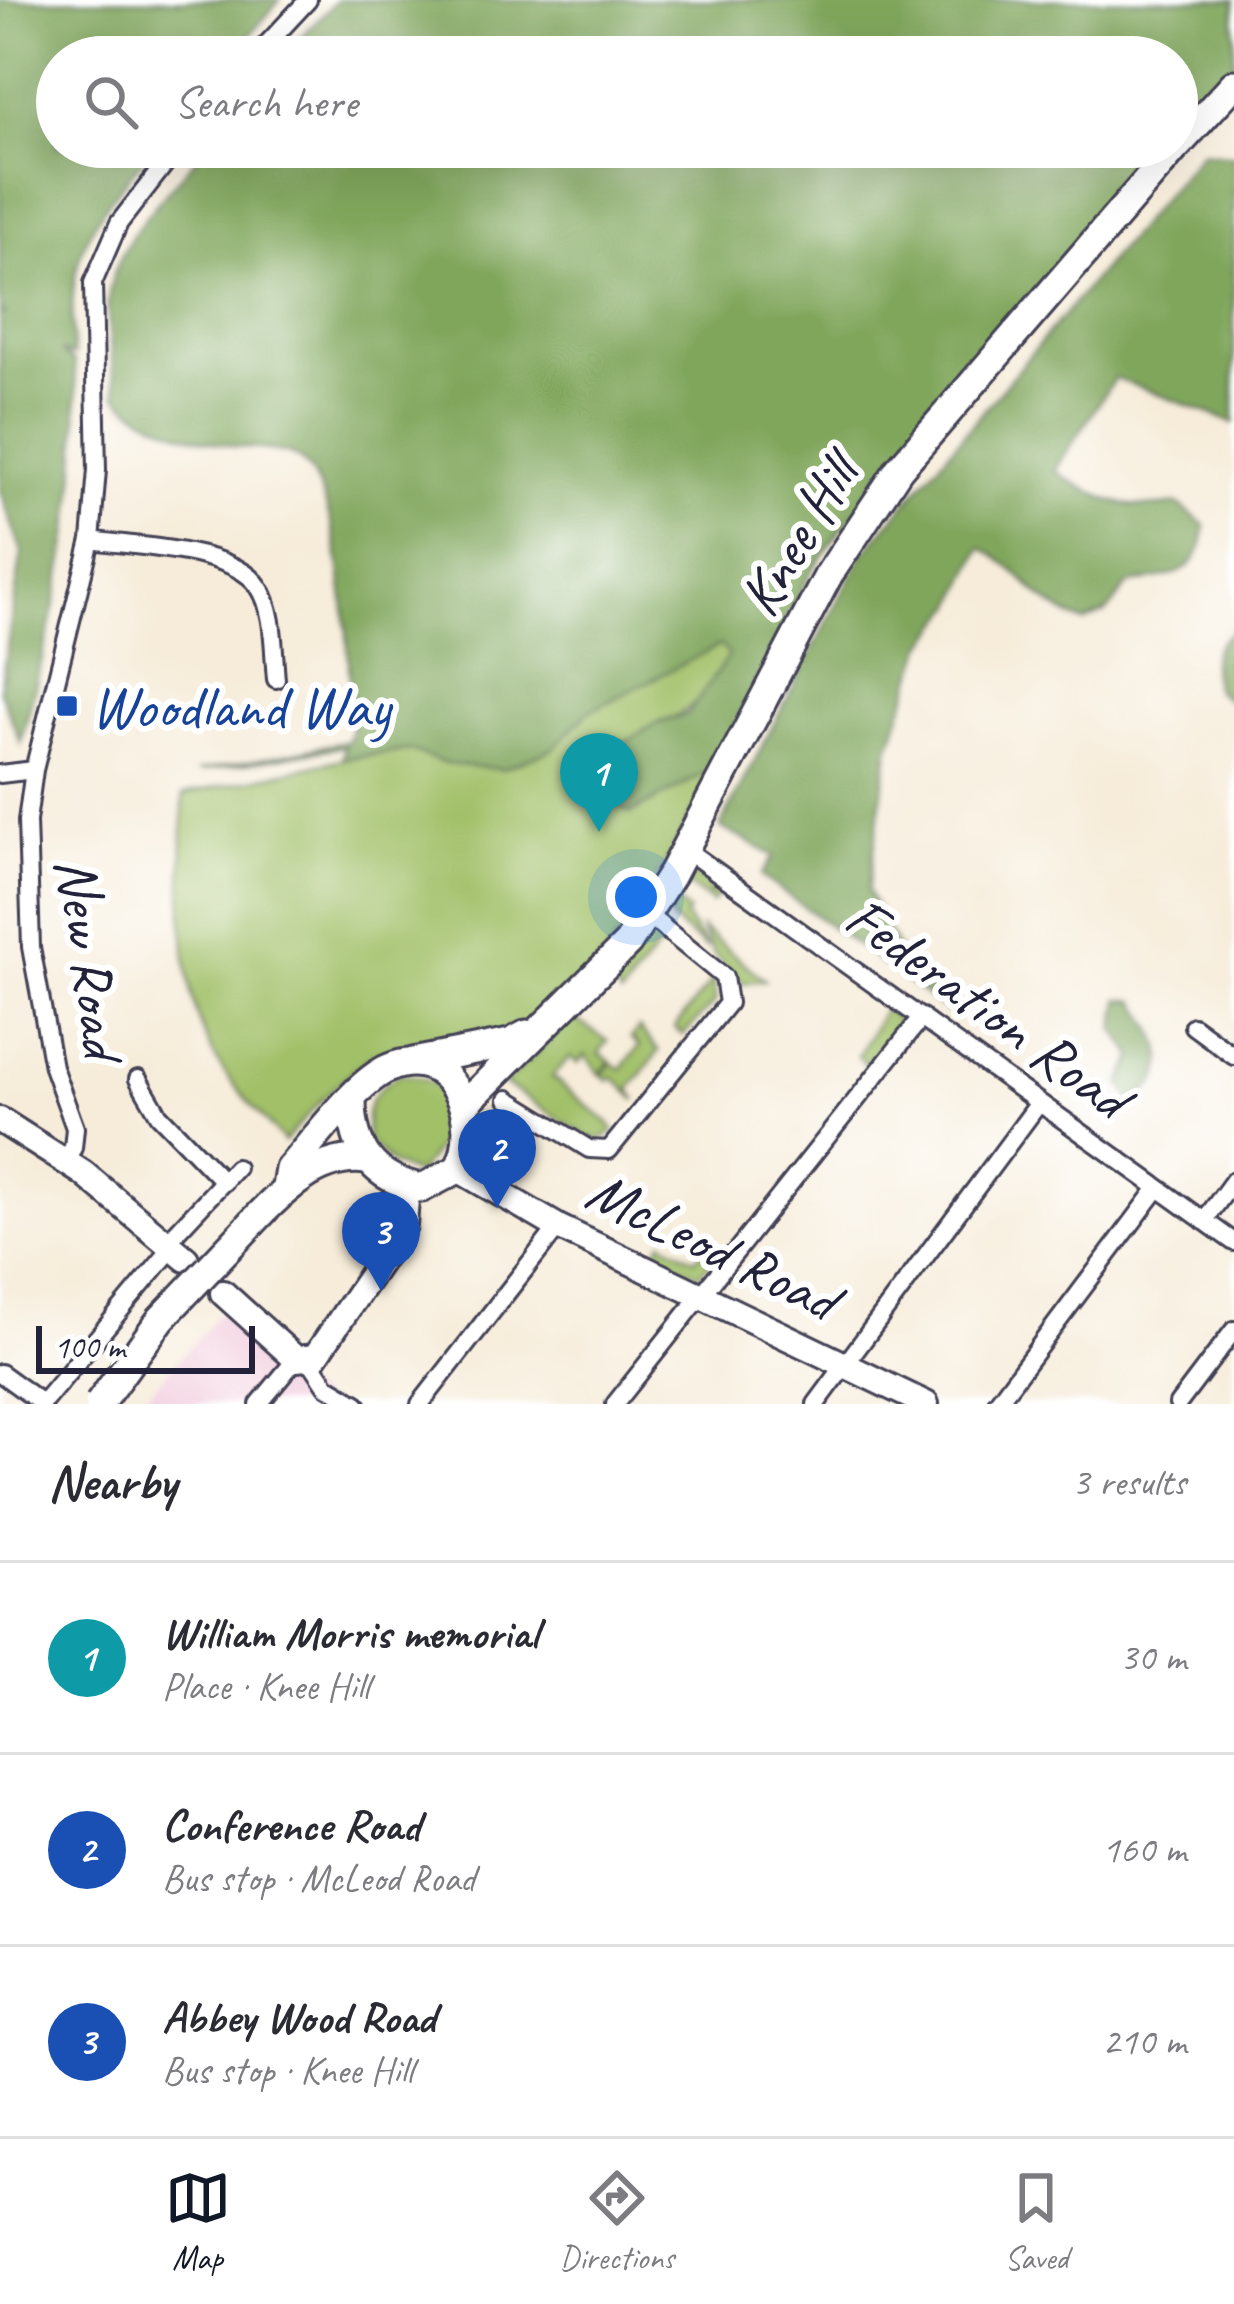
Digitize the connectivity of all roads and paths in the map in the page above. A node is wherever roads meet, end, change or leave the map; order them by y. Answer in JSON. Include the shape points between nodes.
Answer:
{"nodes":[{"id":1,"x":308,"y":0,"type":"edge"},
{"id":2,"x":275,"y":36,"type":"edge"},
{"id":3,"x":1234,"y":84,"type":"edge"},
{"id":4,"x":1198,"y":122,"type":"edge"},
{"id":5,"x":162,"y":168,"type":"edge"},
{"id":6,"x":1157,"y":168,"type":"edge"},
{"id":7,"x":91,"y":540,"type":"junction"},
{"id":8,"x":276,"y":679,"type":"dead end"},
{"id":9,"x":34,"y":770,"type":"junction"},
{"id":10,"x":0,"y":774,"type":"edge"},
{"id":11,"x":685,"y":849,"type":"junction"},
{"id":12,"x":648,"y":915,"type":"junction"},
{"id":13,"x":561,"y":1014,"type":"junction"},
{"id":14,"x":922,"y":1017,"type":"junction"},
{"id":15,"x":1193,"y":1026,"type":"dead end"},
{"id":16,"x":1234,"y":1056,"type":"edge"},
{"id":17,"x":409,"y":1063,"type":"junction"},
{"id":18,"x":138,"y":1079,"type":"dead end"},
{"id":19,"x":508,"y":1099,"type":"dead end"},
{"id":20,"x":352,"y":1100,"type":"junction"},
{"id":21,"x":1039,"y":1103,"type":"junction"},
{"id":22,"x":464,"y":1105,"type":"junction"},
{"id":23,"x":0,"y":1120,"type":"edge"},
{"id":24,"x":64,"y":1160,"type":"junction"},
{"id":25,"x":366,"y":1160,"type":"junction"},
{"id":26,"x":458,"y":1169,"type":"junction"},
{"id":27,"x":1234,"y":1180,"type":"edge"},
{"id":28,"x":407,"y":1185,"type":"junction"},
{"id":29,"x":286,"y":1187,"type":"junction"},
{"id":30,"x":1158,"y":1188,"type":"junction"},
{"id":31,"x":1204,"y":1221,"type":"junction"},
{"id":32,"x":558,"y":1227,"type":"junction"},
{"id":33,"x":1234,"y":1242,"type":"edge"},
{"id":34,"x":175,"y":1249,"type":"junction"},
{"id":35,"x":223,"y":1293,"type":"dead end"},
{"id":36,"x":701,"y":1296,"type":"junction"},
{"id":37,"x":1234,"y":1330,"type":"edge"},
{"id":38,"x":303,"y":1359,"type":"junction"},
{"id":39,"x":845,"y":1364,"type":"junction"},
{"id":40,"x":0,"y":1373,"type":"edge"},
{"id":41,"x":43,"y":1404,"type":"edge"},
{"id":42,"x":99,"y":1404,"type":"edge"},
{"id":43,"x":259,"y":1404,"type":"edge"},
{"id":44,"x":356,"y":1404,"type":"edge"},
{"id":45,"x":420,"y":1404,"type":"edge"},
{"id":46,"x":615,"y":1404,"type":"edge"},
{"id":47,"x":816,"y":1404,"type":"edge"},
{"id":48,"x":926,"y":1404,"type":"edge"},
{"id":49,"x":996,"y":1404,"type":"edge"},
{"id":50,"x":1178,"y":1404,"type":"edge"}],
"edges":[{"from":1,"to":2,"type":"street"},
{"from":3,"to":4,"type":"main road","name":"Knee Hill"},
{"from":5,"to":7,"type":"street","name":"New Road","via":[[119,224],[93,283]]},
{"from":6,"to":11,"type":"main road","name":"Knee Hill","via":[[899,470],[828,576]]},
{"from":7,"to":8,"type":"street","via":[[242,569],[268,610]]},
{"from":7,"to":9,"type":"street","name":"New Road"},
{"from":9,"to":10,"type":"street"},
{"from":9,"to":24,"type":"street","name":"New Road","via":[[26,906],[42,1019],[75,1128]]},
{"from":11,"to":12,"type":"main road","name":"Knee Hill"},
{"from":11,"to":14,"type":"street","name":"Federation Road"},
{"from":12,"to":13,"type":"main road","name":"Knee Hill"},
{"from":12,"to":19,"type":"street","via":[[724,977],[728,1003],[609,1150],[589,1149]]},
{"from":13,"to":17,"type":"main road","name":"Knee Hill","via":[[510,1043]]},
{"from":13,"to":22,"type":"main road","name":"Knee Hill"},
{"from":14,"to":21,"type":"street","name":"Federation Road"},
{"from":14,"to":36,"type":"street"},
{"from":15,"to":16,"type":"street"},
{"from":17,"to":20,"type":"main road","name":"Knee Hill","via":[[374,1077]]},
{"from":17,"to":22,"type":"main road","via":[[450,1080]]},
{"from":18,"to":34,"type":"street","via":[[159,1115],[230,1175]]},
{"from":20,"to":25,"type":"main road"},
{"from":20,"to":29,"type":"main road","name":"Knee Hill","via":[[289,1169]]},
{"from":21,"to":30,"type":"street","name":"Federation Road"},
{"from":21,"to":39,"type":"street"},
{"from":22,"to":26,"type":"main road","via":[[467,1142]]},
{"from":23,"to":24,"type":"main road"},
{"from":24,"to":34,"type":"main road"},
{"from":25,"to":28,"type":"main road"},
{"from":25,"to":29,"type":"main road","via":[[327,1163]]},
{"from":26,"to":28,"type":"main road","via":[[439,1183]]},
{"from":26,"to":32,"type":"main road","name":"McLeod Road"},
{"from":27,"to":31,"type":"street"},
{"from":28,"to":38,"type":"main road","via":[[404,1226],[359,1298]]},
{"from":29,"to":42,"type":"main road","bridge":true,"via":[[161,1319]]},
{"from":30,"to":31,"type":"street","name":"Federation Road"},
{"from":30,"to":49,"type":"street"},
{"from":31,"to":33,"type":"street","name":"Federation Road"},
{"from":32,"to":36,"type":"main road","name":"McLeod Road"},
{"from":32,"to":45,"type":"street"},
{"from":34,"to":41,"type":"street"},
{"from":35,"to":38,"type":"main road"},
{"from":36,"to":39,"type":"main road","name":"McLeod Road"},
{"from":36,"to":46,"type":"street"},
{"from":37,"to":50,"type":"street"},
{"from":38,"to":43,"type":"street"},
{"from":38,"to":44,"type":"street"},
{"from":39,"to":47,"type":"street"},
{"from":39,"to":48,"type":"main road","name":"McLeod Road"},
{"from":40,"to":41,"type":"street"}]}
